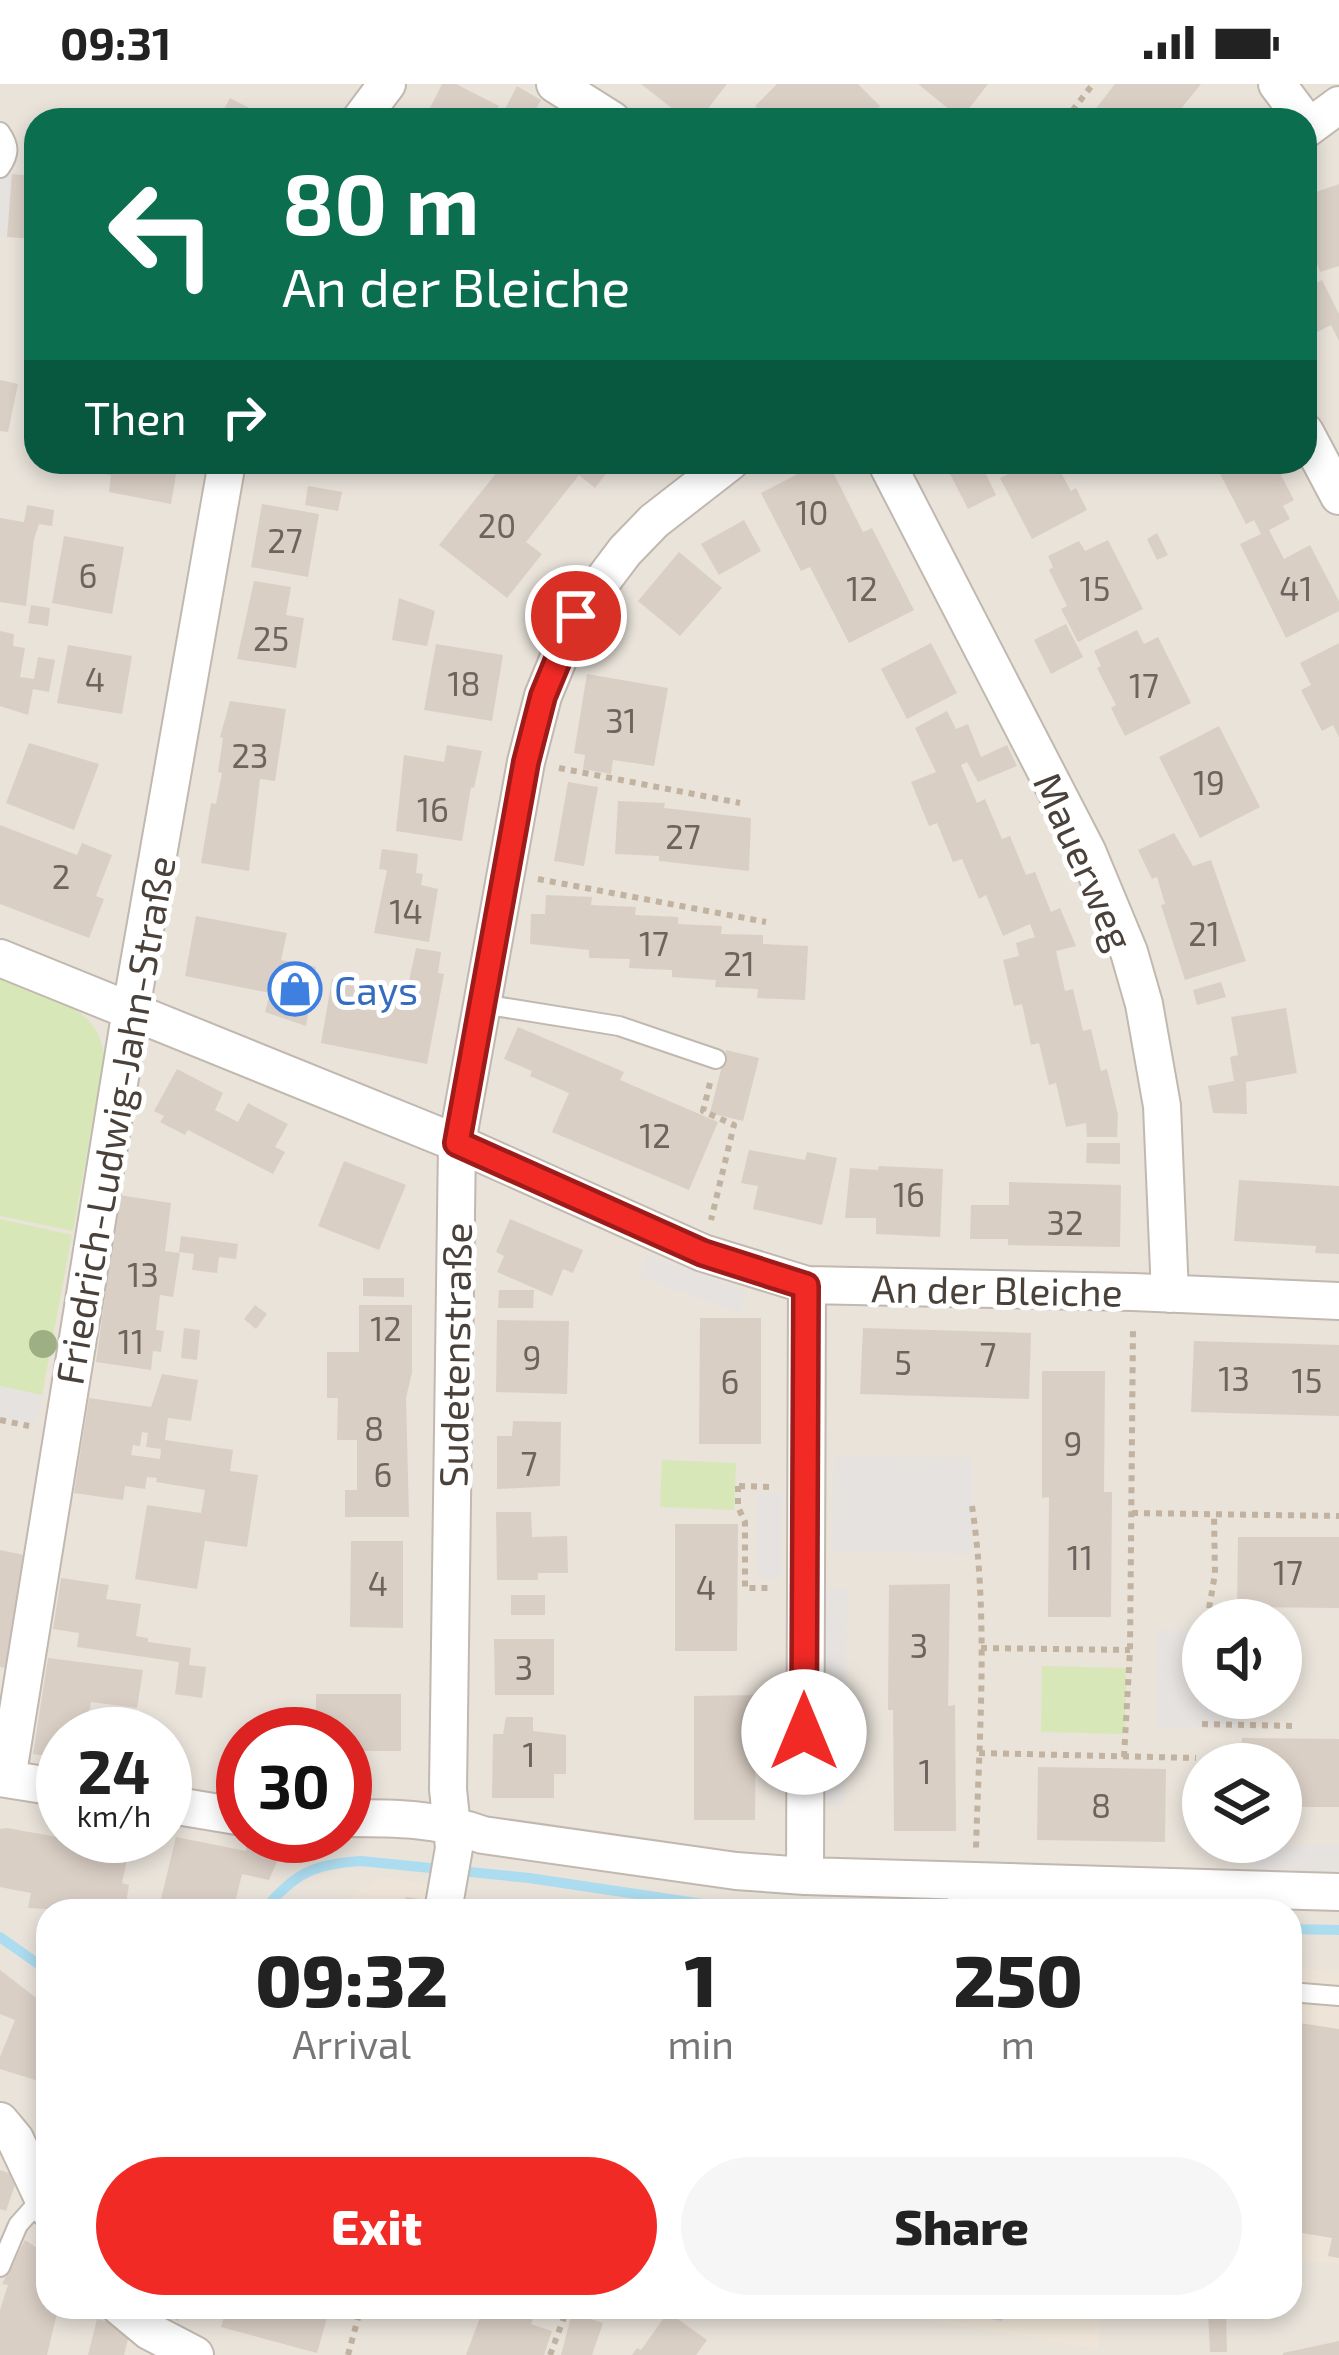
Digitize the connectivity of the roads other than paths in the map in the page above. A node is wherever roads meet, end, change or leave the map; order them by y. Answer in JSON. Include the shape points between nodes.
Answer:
{"nodes":[{"id":1,"x":555,"y":84,"type":"edge"},
{"id":2,"x":1277,"y":84,"type":"edge"},
{"id":3,"x":593,"y":108,"type":"edge"},
{"id":4,"x":1300,"y":108,"type":"edge"},
{"id":5,"x":0,"y":132,"type":"edge"},
{"id":6,"x":0,"y":168,"type":"edge"},
{"id":7,"x":1317,"y":455,"type":"edge"},
{"id":8,"x":225,"y":474,"type":"edge"},
{"id":9,"x":713,"y":474,"type":"edge"},
{"id":10,"x":892,"y":474,"type":"edge"},
{"id":11,"x":1339,"y":496,"type":"edge"},
{"id":12,"x":0,"y":958,"type":"edge"},
{"id":13,"x":482,"y":1004,"type":"junction"},
{"id":14,"x":131,"y":1009,"type":"junction"},
{"id":15,"x":716,"y":1059,"type":"road end"},
{"id":16,"x":457,"y":1143,"type":"junction"},
{"id":17,"x":806,"y":1286,"type":"junction"},
{"id":18,"x":1151,"y":1293,"type":"junction"},
{"id":19,"x":1339,"y":1301,"type":"edge"},
{"id":20,"x":3,"y":1779,"type":"edge"},
{"id":21,"x":36,"y":1784,"type":"edge"},
{"id":22,"x":372,"y":1818,"type":"edge"},
{"id":23,"x":454,"y":1836,"type":"junction"},
{"id":24,"x":805,"y":1876,"type":"junction"},
{"id":25,"x":1339,"y":1892,"type":"edge"},
{"id":26,"x":962,"y":1893,"type":"edge"},
{"id":27,"x":445,"y":1899,"type":"edge"},
{"id":28,"x":1302,"y":1993,"type":"edge"},
{"id":29,"x":1339,"y":1996,"type":"edge"},
{"id":30,"x":0,"y":2121,"type":"edge"},
{"id":31,"x":36,"y":2184,"type":"edge"},
{"id":32,"x":36,"y":2211,"type":"edge"},
{"id":33,"x":0,"y":2267,"type":"edge"},
{"id":34,"x":134,"y":2319,"type":"edge"},
{"id":35,"x":195,"y":2355,"type":"edge"}],
"edges":[{"from":1,"to":3,"type":"street"},
{"from":2,"to":4,"type":"street"},
{"from":5,"to":6,"type":"lane","via":[[8,157]]},
{"from":7,"to":11,"type":"street"},
{"from":8,"to":14,"type":"street","name":"Friedrich-Ludwig-Jahn-Straße"},
{"from":9,"to":13,"type":"street","name":"Sudetenstraße","via":[[625,551],[576,616],[526,762]]},
{"from":10,"to":18,"type":"street","name":"Mauerweg","via":[[1087,851],[1129,952],[1162,1106]]},
{"from":12,"to":14,"type":"street","name":"An der Bleiche"},
{"from":13,"to":15,"type":"lane","via":[[619,1026]]},
{"from":13,"to":16,"type":"street","name":"Sudetenstraße"},
{"from":14,"to":16,"type":"street","name":"An der Bleiche"},
{"from":14,"to":20,"type":"street","name":"Friedrich-Ludwig-Jahn-Straße"},
{"from":16,"to":17,"type":"street","name":"An der Bleiche","via":[[703,1253]]},
{"from":16,"to":23,"type":"street","name":"Sudetenstraße","via":[[448,1789]]},
{"from":17,"to":18,"type":"street","name":"An der Bleiche"},
{"from":17,"to":24,"type":"street"},
{"from":18,"to":19,"type":"street","name":"An der Bleiche"},
{"from":20,"to":21,"type":"street"},
{"from":22,"to":23,"type":"street","via":[[406,1818]]},
{"from":23,"to":24,"type":"street"},
{"from":23,"to":27,"type":"street","name":"Sudetenstraße"},
{"from":24,"to":26,"type":"street"},
{"from":25,"to":26,"type":"street"},
{"from":28,"to":29,"type":"lane"},
{"from":30,"to":31,"type":"street"},
{"from":32,"to":33,"type":"lane","via":[[18,2224]]},
{"from":34,"to":35,"type":"street"}]}
